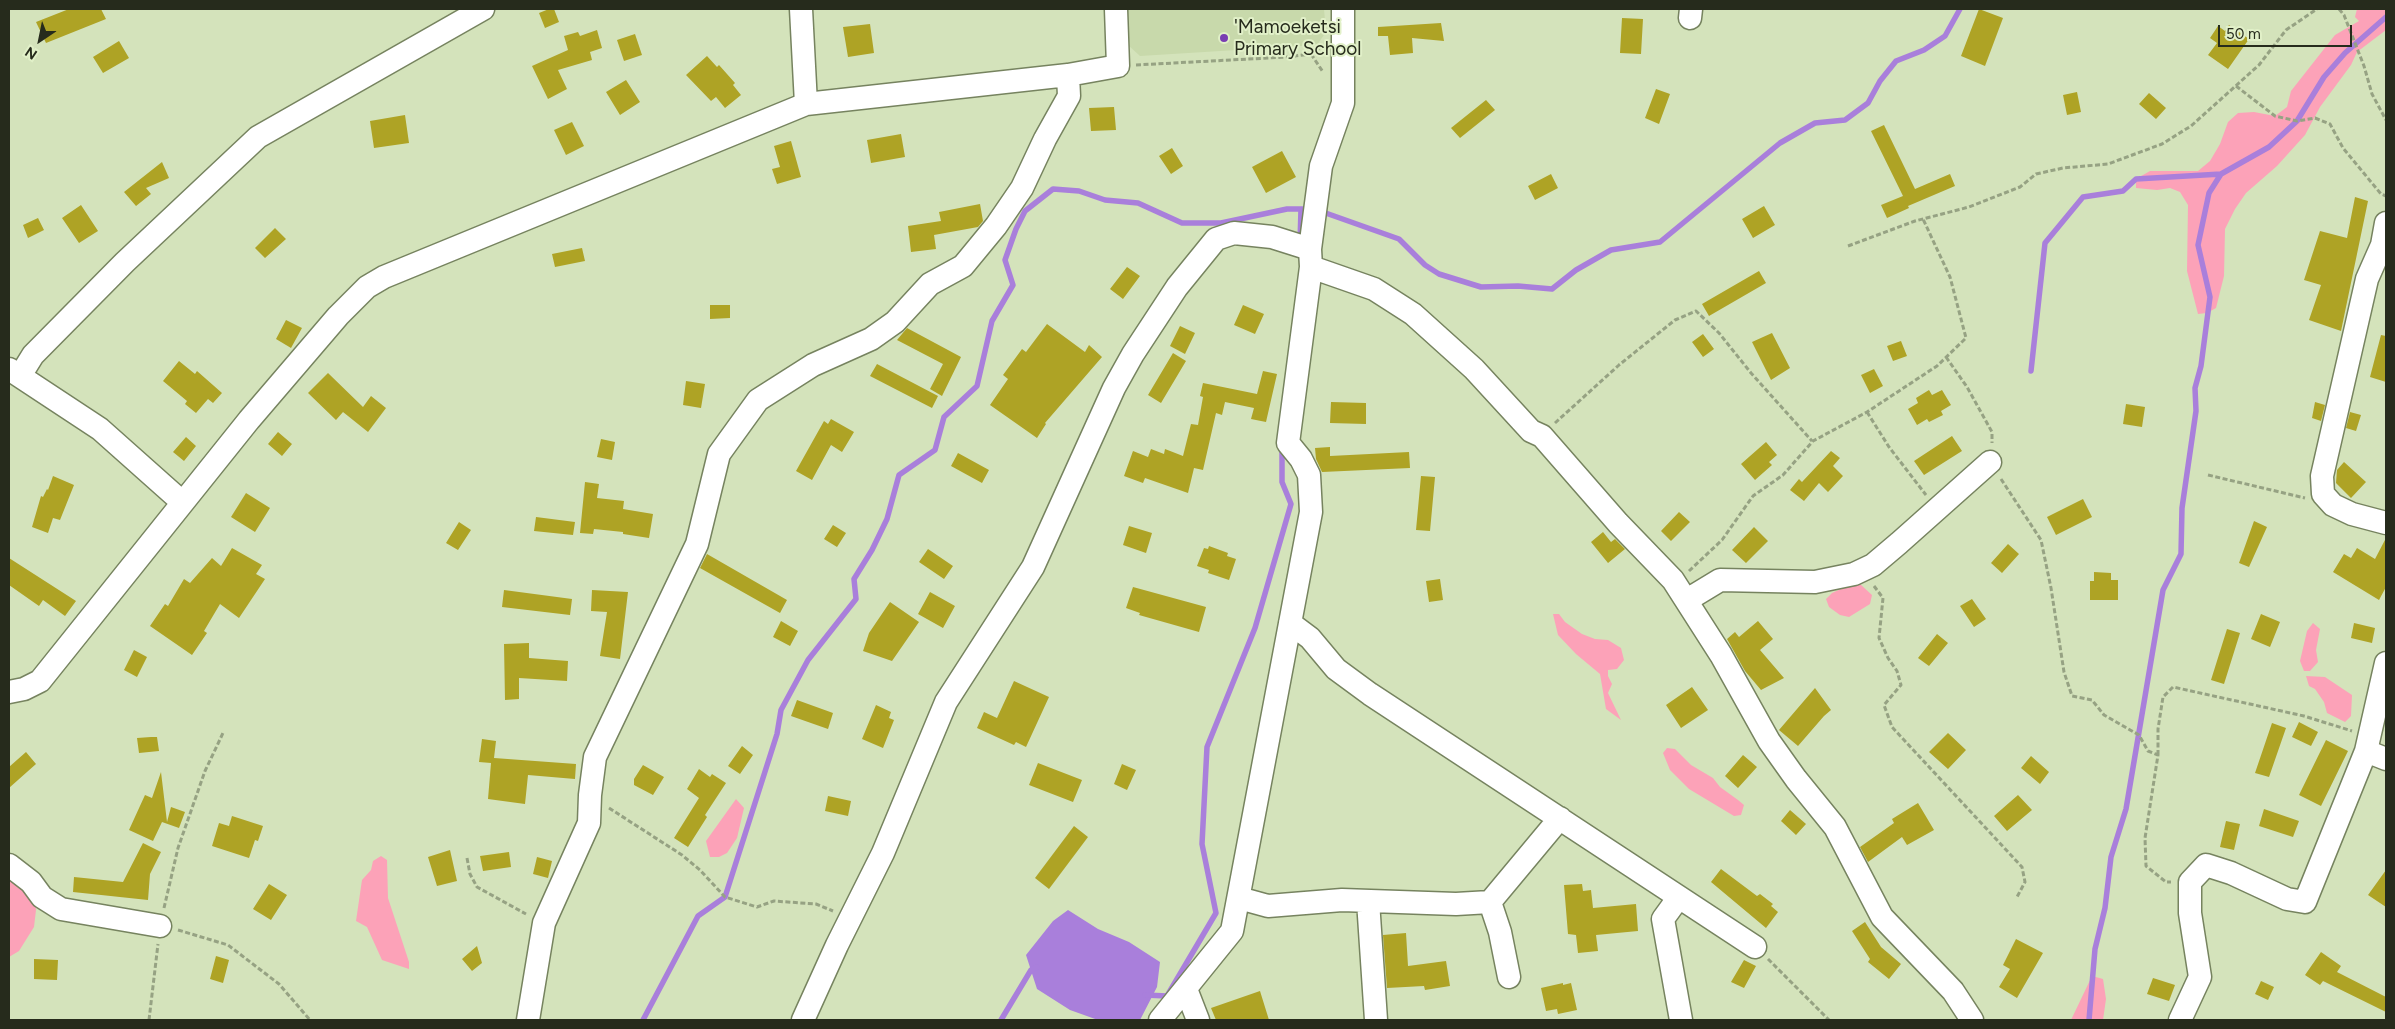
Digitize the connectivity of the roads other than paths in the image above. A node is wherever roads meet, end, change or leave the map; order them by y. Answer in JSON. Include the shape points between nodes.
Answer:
{"nodes":[{"id":1,"x":483,"y":9,"type":"edge"},
{"id":2,"x":801,"y":9,"type":"edge"},
{"id":3,"x":1116,"y":9,"type":"edge"},
{"id":4,"x":1343,"y":17,"type":"edge"},
{"id":5,"x":1068,"y":75,"type":"junction"},
{"id":6,"x":806,"y":104,"type":"junction"},
{"id":7,"x":2386,"y":223,"type":"edge"},
{"id":8,"x":1310,"y":258,"type":"junction"},
{"id":9,"x":14,"y":373,"type":"edge"},
{"id":10,"x":1990,"y":462,"type":"road end"},
{"id":11,"x":182,"y":502,"type":"junction"},
{"id":12,"x":2386,"y":523,"type":"edge"},
{"id":13,"x":1687,"y":600,"type":"junction"},
{"id":14,"x":1290,"y":623,"type":"junction"},
{"id":15,"x":2386,"y":663,"type":"edge"},
{"id":16,"x":9,"y":692,"type":"edge"},
{"id":17,"x":2374,"y":749,"type":"edge"},
{"id":18,"x":1560,"y":818,"type":"junction"},
{"id":19,"x":9,"y":865,"type":"edge"},
{"id":20,"x":1679,"y":897,"type":"junction"},
{"id":21,"x":1239,"y":898,"type":"junction"},
{"id":22,"x":1368,"y":901,"type":"junction"},
{"id":23,"x":1490,"y":902,"type":"junction"},
{"id":24,"x":160,"y":926,"type":"road end"},
{"id":25,"x":1756,"y":947,"type":"road end"},
{"id":26,"x":1509,"y":977,"type":"dead end"},
{"id":27,"x":1186,"y":989,"type":"junction"},
{"id":28,"x":528,"y":1020,"type":"edge"},
{"id":29,"x":803,"y":1020,"type":"edge"},
{"id":30,"x":1160,"y":1020,"type":"edge"},
{"id":31,"x":1198,"y":1020,"type":"edge"},
{"id":32,"x":1376,"y":1020,"type":"edge"},
{"id":33,"x":1681,"y":1020,"type":"edge"},
{"id":34,"x":1972,"y":1020,"type":"edge"},
{"id":35,"x":2180,"y":1020,"type":"edge"}],
"edges":[{"from":1,"to":9,"type":"street","via":[[258,137],[125,262]]},
{"from":2,"to":6,"type":"street"},
{"from":3,"to":5,"type":"street","via":[[1118,66]]},
{"from":4,"to":8,"type":"street","via":[[1343,103],[1321,166]]},
{"from":5,"to":6,"type":"street"},
{"from":5,"to":28,"type":"street","via":[[1069,96],[1022,188],[963,266],[930,284],[895,322],[871,339],[813,365],[758,400],[719,454],[697,544],[595,757],[589,823],[544,924]]},
{"from":6,"to":11,"type":"street","via":[[384,277],[367,288],[338,316]]},
{"from":7,"to":12,"type":"street","via":[[2382,245],[2367,279],[2322,476],[2323,494],[2333,505]]},
{"from":8,"to":13,"type":"street","via":[[1413,314],[1474,370],[1531,430],[1542,436],[1673,580]]},
{"from":8,"to":14,"type":"street","via":[[1288,443],[1309,475],[1311,512]]},
{"from":8,"to":29,"type":"street","via":[[1272,237],[1234,233],[1216,239],[1177,287],[1114,388],[1033,567],[946,702],[883,853]]},
{"from":9,"to":11,"type":"street","via":[[100,430]]},
{"from":10,"to":13,"type":"street","via":[[1880,559],[1854,574],[1815,582],[1720,580]]},
{"from":11,"to":16,"type":"street","via":[[40,681]]},
{"from":13,"to":34,"type":"street","via":[[1769,741],[1835,827],[1882,917],[1953,992]]},
{"from":14,"to":18,"type":"street","via":[[1310,638],[1336,669],[1370,694]]},
{"from":14,"to":21,"type":"street"},
{"from":15,"to":17,"type":"street"},
{"from":17,"to":35,"type":"street","via":[[2305,902],[2287,899],[2231,873],[2206,866],[2190,882],[2190,913],[2200,977]]},
{"from":18,"to":20,"type":"street"},
{"from":18,"to":23,"type":"street"},
{"from":19,"to":24,"type":"street","via":[[31,882],[42,897],[61,909]]},
{"from":20,"to":25,"type":"street"},
{"from":20,"to":33,"type":"street","via":[[1663,919]]},
{"from":21,"to":22,"type":"street","via":[[1268,906]]},
{"from":21,"to":27,"type":"street","via":[[1232,931]]},
{"from":22,"to":23,"type":"street"},
{"from":22,"to":32,"type":"street"},
{"from":23,"to":26,"type":"street"},
{"from":27,"to":30,"type":"street"},
{"from":27,"to":31,"type":"street"}]}
